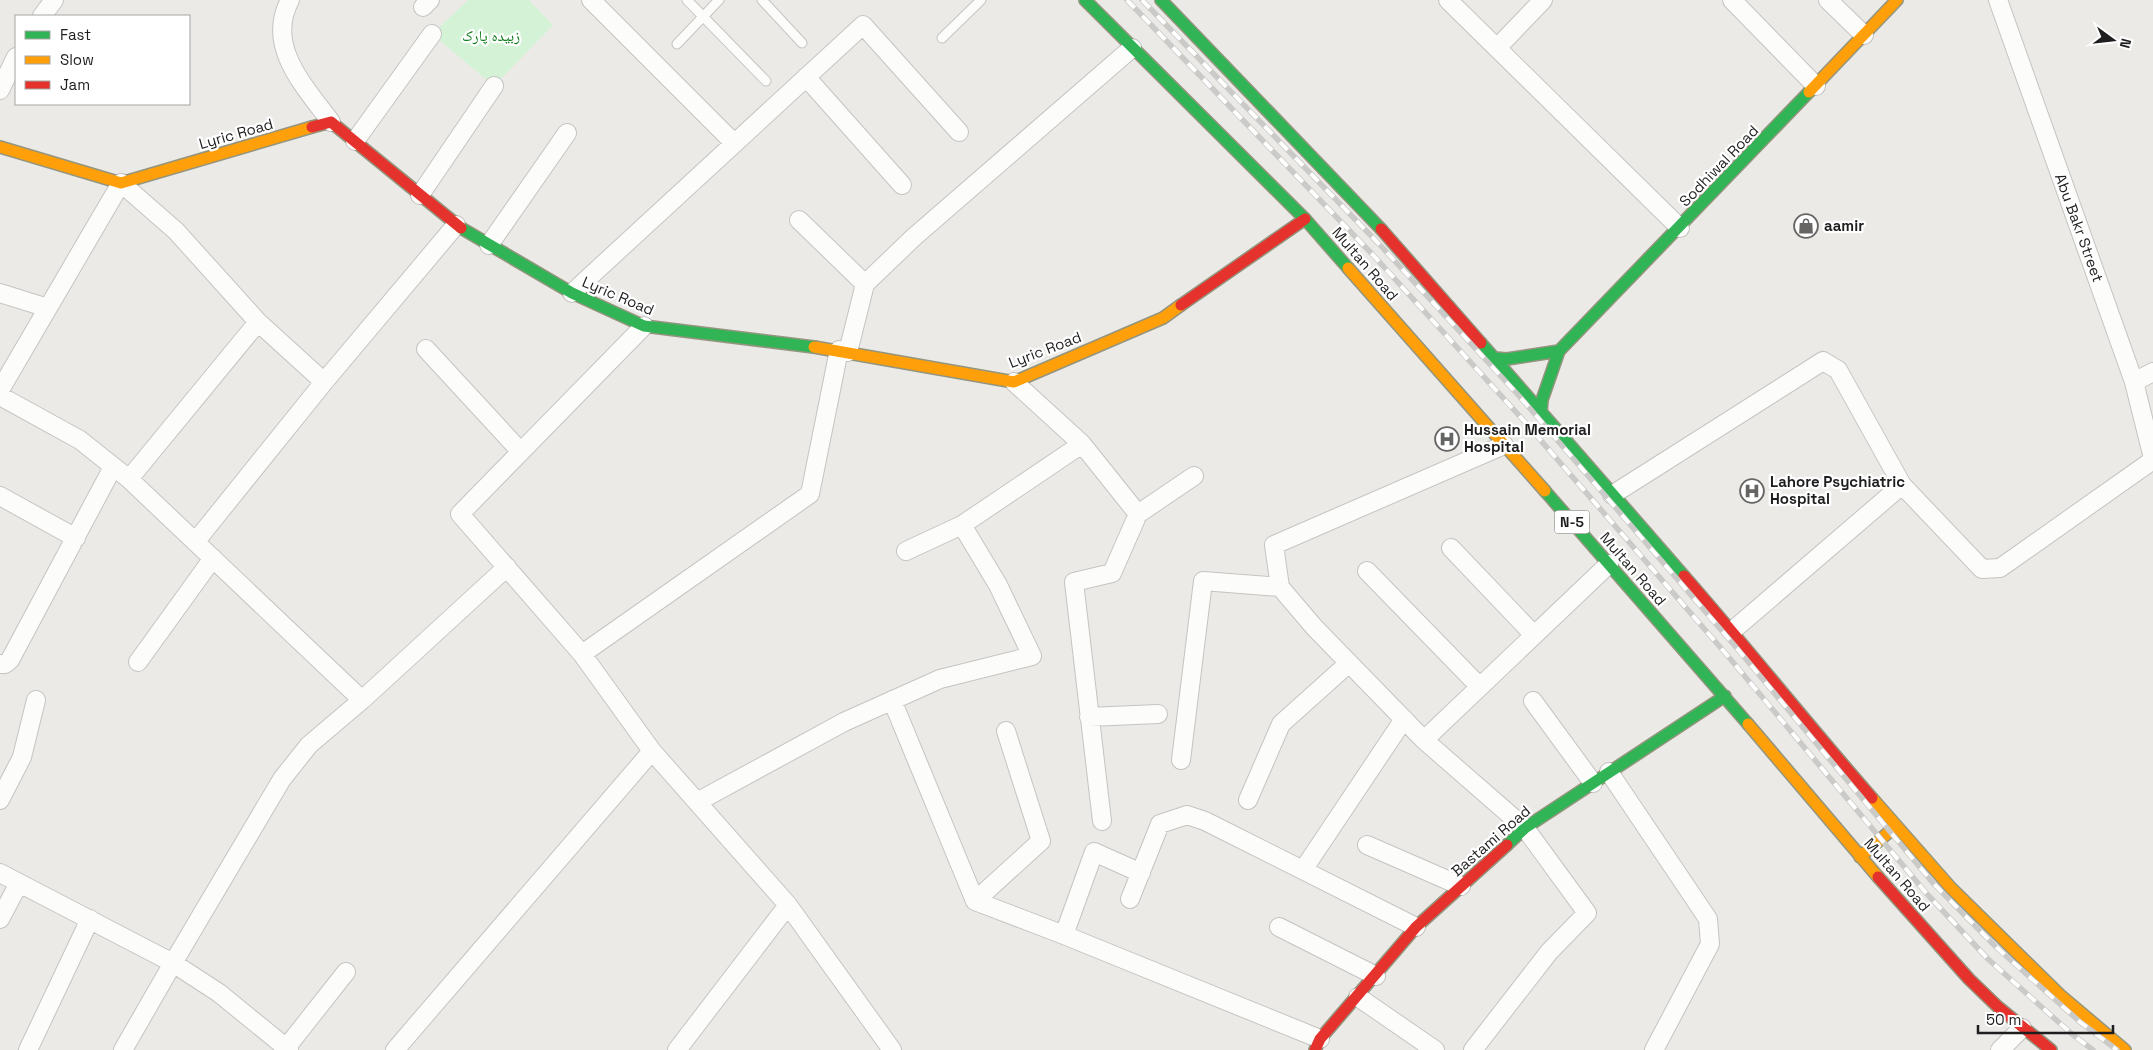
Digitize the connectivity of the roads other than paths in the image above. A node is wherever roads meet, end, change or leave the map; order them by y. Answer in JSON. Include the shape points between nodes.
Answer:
{"nodes":[{"id":1,"x":54,"y":0,"type":"edge"},
{"id":2,"x":290,"y":0,"type":"edge"},
{"id":3,"x":591,"y":0,"type":"edge"},
{"id":4,"x":687,"y":0,"type":"edge"},
{"id":5,"x":719,"y":0,"type":"edge"},
{"id":6,"x":762,"y":0,"type":"edge"},
{"id":7,"x":981,"y":0,"type":"edge"},
{"id":8,"x":1085,"y":0,"type":"edge"},
{"id":9,"x":1161,"y":0,"type":"edge"},
{"id":10,"x":1448,"y":0,"type":"edge"},
{"id":11,"x":1544,"y":0,"type":"edge"},
{"id":12,"x":1732,"y":0,"type":"edge"},
{"id":13,"x":1828,"y":0,"type":"edge"},
{"id":14,"x":1897,"y":0,"type":"edge"},
{"id":15,"x":1998,"y":0,"type":"edge"},
{"id":16,"x":43,"y":15,"type":"edge"},
{"id":17,"x":703,"y":16,"type":"junction"},
{"id":18,"x":432,"y":34,"type":"dead end"},
{"id":19,"x":1864,"y":35,"type":"junction"},
{"id":20,"x":942,"y":38,"type":"dead end"},
{"id":21,"x":802,"y":43,"type":"dead end"},
{"id":22,"x":677,"y":44,"type":"dead end"},
{"id":23,"x":1132,"y":48,"type":"junction"},
{"id":24,"x":1497,"y":48,"type":"junction"},
{"id":25,"x":15,"y":59,"type":"edge"},
{"id":26,"x":806,"y":77,"type":"junction"},
{"id":27,"x":766,"y":81,"type":"dead end"},
{"id":28,"x":494,"y":86,"type":"dead end"},
{"id":29,"x":1816,"y":86,"type":"junction"},
{"id":30,"x":0,"y":90,"type":"edge"},
{"id":31,"x":331,"y":122,"type":"junction"},
{"id":32,"x":959,"y":132,"type":"dead end"},
{"id":33,"x":567,"y":133,"type":"dead end"},
{"id":34,"x":355,"y":141,"type":"junction"},
{"id":35,"x":734,"y":143,"type":"junction"},
{"id":36,"x":0,"y":147,"type":"edge"},
{"id":37,"x":121,"y":183,"type":"junction"},
{"id":38,"x":902,"y":185,"type":"dead end"},
{"id":39,"x":420,"y":195,"type":"junction"},
{"id":40,"x":1305,"y":219,"type":"junction"},
{"id":41,"x":799,"y":220,"type":"dead end"},
{"id":42,"x":456,"y":225,"type":"junction"},
{"id":43,"x":1680,"y":228,"type":"junction"},
{"id":44,"x":489,"y":244,"type":"junction"},
{"id":45,"x":865,"y":284,"type":"junction"},
{"id":46,"x":0,"y":293,"type":"edge"},
{"id":47,"x":572,"y":293,"type":"junction"},
{"id":48,"x":48,"y":308,"type":"junction"},
{"id":49,"x":258,"y":322,"type":"junction"},
{"id":50,"x":644,"y":326,"type":"junction"},
{"id":51,"x":426,"y":349,"type":"dead end"},
{"id":52,"x":844,"y":351,"type":"junction"},
{"id":53,"x":1559,"y":351,"type":"junction"},
{"id":54,"x":1494,"y":358,"type":"junction"},
{"id":55,"x":2153,"y":372,"type":"edge"},
{"id":56,"x":324,"y":382,"type":"junction"},
{"id":57,"x":1014,"y":382,"type":"junction"},
{"id":58,"x":2134,"y":382,"type":"junction"},
{"id":59,"x":0,"y":390,"type":"edge"},
{"id":60,"x":0,"y":396,"type":"edge"},
{"id":61,"x":1541,"y":413,"type":"junction"},
{"id":62,"x":1082,"y":444,"type":"junction"},
{"id":63,"x":1504,"y":445,"type":"junction"},
{"id":64,"x":521,"y":452,"type":"junction"},
{"id":65,"x":2153,"y":459,"type":"edge"},
{"id":66,"x":113,"y":466,"type":"junction"},
{"id":67,"x":1194,"y":476,"type":"dead end"},
{"id":68,"x":129,"y":480,"type":"junction"},
{"id":69,"x":1902,"y":485,"type":"junction"},
{"id":70,"x":1612,"y":495,"type":"junction"},
{"id":71,"x":0,"y":496,"type":"edge"},
{"id":72,"x":1138,"y":514,"type":"junction"},
{"id":73,"x":962,"y":525,"type":"junction"},
{"id":74,"x":76,"y":538,"type":"junction"},
{"id":75,"x":196,"y":541,"type":"junction"},
{"id":76,"x":1451,"y":548,"type":"dead end"},
{"id":77,"x":906,"y":551,"type":"dead end"},
{"id":78,"x":213,"y":558,"type":"junction"},
{"id":79,"x":1609,"y":564,"type":"junction"},
{"id":80,"x":507,"y":568,"type":"junction"},
{"id":81,"x":1367,"y":571,"type":"dead end"},
{"id":82,"x":1280,"y":587,"type":"junction"},
{"id":83,"x":1732,"y":631,"type":"junction"},
{"id":84,"x":1534,"y":635,"type":"junction"},
{"id":85,"x":582,"y":654,"type":"junction"},
{"id":86,"x":138,"y":662,"type":"dead end"},
{"id":87,"x":1350,"y":663,"type":"junction"},
{"id":88,"x":0,"y":664,"type":"edge"},
{"id":89,"x":1480,"y":687,"type":"junction"},
{"id":90,"x":1725,"y":696,"type":"junction"},
{"id":91,"x":36,"y":700,"type":"dead end"},
{"id":92,"x":362,"y":700,"type":"junction"},
{"id":93,"x":892,"y":700,"type":"junction"},
{"id":94,"x":1533,"y":701,"type":"dead end"},
{"id":95,"x":1158,"y":714,"type":"dead end"},
{"id":96,"x":1089,"y":717,"type":"junction"},
{"id":97,"x":1404,"y":719,"type":"junction"},
{"id":98,"x":1006,"y":731,"type":"dead end"},
{"id":99,"x":1424,"y":740,"type":"junction"},
{"id":100,"x":652,"y":751,"type":"junction"},
{"id":101,"x":1181,"y":760,"type":"dead end"},
{"id":102,"x":1609,"y":772,"type":"junction"},
{"id":103,"x":1593,"y":783,"type":"junction"},
{"id":104,"x":0,"y":800,"type":"edge"},
{"id":105,"x":1248,"y":800,"type":"dead end"},
{"id":106,"x":697,"y":802,"type":"junction"},
{"id":107,"x":1102,"y":821,"type":"dead end"},
{"id":108,"x":1896,"y":826,"type":"junction"},
{"id":109,"x":1525,"y":828,"type":"junction"},
{"id":110,"x":1367,"y":845,"type":"dead end"},
{"id":111,"x":1860,"y":856,"type":"junction"},
{"id":112,"x":1303,"y":870,"type":"junction"},
{"id":113,"x":0,"y":873,"type":"edge"},
{"id":114,"x":1141,"y":873,"type":"junction"},
{"id":115,"x":19,"y":883,"type":"junction"},
{"id":116,"x":1461,"y":886,"type":"junction"},
{"id":117,"x":1130,"y":899,"type":"dead end"},
{"id":118,"x":974,"y":901,"type":"junction"},
{"id":119,"x":788,"y":905,"type":"junction"},
{"id":120,"x":0,"y":919,"type":"edge"},
{"id":121,"x":90,"y":920,"type":"junction"},
{"id":122,"x":1279,"y":927,"type":"dead end"},
{"id":123,"x":1416,"y":927,"type":"junction"},
{"id":124,"x":1064,"y":935,"type":"junction"},
{"id":125,"x":173,"y":963,"type":"junction"},
{"id":126,"x":346,"y":972,"type":"dead end"},
{"id":127,"x":1376,"y":976,"type":"junction"},
{"id":128,"x":1358,"y":997,"type":"junction"},
{"id":129,"x":2022,"y":1028,"type":"junction"},
{"id":130,"x":1318,"y":1045,"type":"edge"},
{"id":131,"x":288,"y":1049,"type":"edge"},
{"id":132,"x":28,"y":1050,"type":"edge"},
{"id":133,"x":123,"y":1050,"type":"edge"},
{"id":134,"x":395,"y":1050,"type":"edge"},
{"id":135,"x":677,"y":1050,"type":"edge"},
{"id":136,"x":892,"y":1050,"type":"edge"},
{"id":137,"x":1435,"y":1050,"type":"edge"},
{"id":138,"x":1473,"y":1050,"type":"edge"},
{"id":139,"x":1654,"y":1050,"type":"edge"},
{"id":140,"x":2000,"y":1050,"type":"edge"},
{"id":141,"x":2051,"y":1050,"type":"edge"},
{"id":142,"x":2125,"y":1050,"type":"edge"}],
"edges":[{"from":1,"to":16,"type":"street"},
{"from":2,"to":31,"type":"street","via":[[282,26],[283,44],[291,67]]},
{"from":3,"to":35,"type":"street"},
{"from":4,"to":17,"type":"lane"},
{"from":5,"to":17,"type":"lane"},
{"from":6,"to":21,"type":"lane"},
{"from":7,"to":20,"type":"lane"},
{"from":8,"to":23,"type":"main road","name":"Multan Road","number":"N-5"},
{"from":9,"to":54,"type":"main road","name":"Multan Road","via":[[1371,218]]},
{"from":10,"to":24,"type":"street"},
{"from":11,"to":24,"type":"street"},
{"from":12,"to":29,"type":"street"},
{"from":13,"to":19,"type":"street"},
{"from":14,"to":19,"type":"main road","name":"Sodhiwal Road"},
{"from":15,"to":58,"type":"street","name":"Abu Bakr Street"},
{"from":17,"to":22,"type":"lane"},
{"from":17,"to":27,"type":"lane"},
{"from":18,"to":34,"type":"street"},
{"from":19,"to":29,"type":"main road","name":"Sodhiwal Road"},
{"from":23,"to":40,"type":"main road","name":"Multan Road","number":"N-5"},
{"from":23,"to":45,"type":"street","via":[[914,237]]},
{"from":24,"to":43,"type":"street"},
{"from":25,"to":30,"type":"street"},
{"from":26,"to":32,"type":"street","via":[[863,25]]},
{"from":26,"to":35,"type":"street"},
{"from":26,"to":38,"type":"street"},
{"from":28,"to":39,"type":"street"},
{"from":29,"to":43,"type":"main road","name":"Sodhiwal Road"},
{"from":31,"to":34,"type":"main road","name":"Lyric Road"},
{"from":31,"to":37,"type":"main road","name":"Lyric Road"},
{"from":33,"to":44,"type":"street"},
{"from":34,"to":39,"type":"main road","name":"Lyric Road"},
{"from":35,"to":47,"type":"street"},
{"from":36,"to":37,"type":"main road"},
{"from":37,"to":48,"type":"street"},
{"from":37,"to":49,"type":"street","via":[[176,231]]},
{"from":39,"to":42,"type":"main road","name":"Lyric Road"},
{"from":40,"to":57,"type":"main road","name":"Lyric Road","via":[[1163,318]]},
{"from":40,"to":63,"type":"main road","name":"Multan Road","number":"N-5"},
{"from":41,"to":45,"type":"street"},
{"from":42,"to":44,"type":"main road","name":"Lyric Road"},
{"from":42,"to":56,"type":"street"},
{"from":43,"to":53,"type":"main road","name":"Sodhiwal Road"},
{"from":44,"to":47,"type":"main road","name":"Lyric Road"},
{"from":45,"to":52,"type":"street"},
{"from":46,"to":48,"type":"street"},
{"from":47,"to":50,"type":"main road","name":"Lyric Road"},
{"from":48,"to":59,"type":"street"},
{"from":49,"to":56,"type":"street"},
{"from":49,"to":68,"type":"street"},
{"from":50,"to":52,"type":"main road","name":"Lyric Road"},
{"from":50,"to":64,"type":"street"},
{"from":51,"to":64,"type":"street"},
{"from":52,"to":57,"type":"main road","name":"Lyric Road"},
{"from":52,"to":85,"type":"street","via":[[810,494]]},
{"from":53,"to":54,"type":"main road"},
{"from":53,"to":61,"type":"main road","name":"Sodhiwal Road","via":[[1548,379]]},
{"from":54,"to":61,"type":"main road","name":"Multan Road"},
{"from":55,"to":58,"type":"street"},
{"from":56,"to":75,"type":"street"},
{"from":57,"to":62,"type":"street"},
{"from":58,"to":65,"type":"street","name":"Abu Bakr Street"},
{"from":60,"to":66,"type":"street","via":[[80,440]]},
{"from":61,"to":70,"type":"main road","name":"Multan Road"},
{"from":62,"to":72,"type":"street"},
{"from":62,"to":73,"type":"street"},
{"from":63,"to":79,"type":"main road","name":"Multan Road","number":"N-5"},
{"from":63,"to":82,"type":"street","via":[[1274,545]]},
{"from":64,"to":80,"type":"street","via":[[460,514]]},
{"from":65,"to":69,"type":"street","via":[[2000,568],[1982,569]]},
{"from":66,"to":68,"type":"street"},
{"from":66,"to":74,"type":"street"},
{"from":67,"to":72,"type":"street"},
{"from":68,"to":75,"type":"street"},
{"from":69,"to":70,"type":"street","via":[[1838,370],[1823,361]]},
{"from":69,"to":83,"type":"street"},
{"from":70,"to":83,"type":"main road","name":"Multan Road"},
{"from":71,"to":74,"type":"street"},
{"from":72,"to":96,"type":"street","via":[[1112,573],[1074,582]]},
{"from":73,"to":77,"type":"street"},
{"from":73,"to":93,"type":"street","via":[[998,585],[1032,656],[940,679]]},
{"from":74,"to":88,"type":"street","via":[[10,660]]},
{"from":75,"to":78,"type":"street"},
{"from":76,"to":84,"type":"street"},
{"from":78,"to":86,"type":"street"},
{"from":78,"to":92,"type":"street"},
{"from":79,"to":84,"type":"street"},
{"from":79,"to":90,"type":"main road","name":"Multan Road","number":"N-5"},
{"from":80,"to":85,"type":"street"},
{"from":80,"to":92,"type":"street"},
{"from":81,"to":89,"type":"street"},
{"from":82,"to":87,"type":"street"},
{"from":82,"to":101,"type":"street","via":[[1203,581]]},
{"from":83,"to":108,"type":"main road","name":"Multan Road"},
{"from":84,"to":89,"type":"street"},
{"from":85,"to":100,"type":"street"},
{"from":87,"to":97,"type":"street"},
{"from":87,"to":105,"type":"street","via":[[1281,724]]},
{"from":89,"to":99,"type":"street"},
{"from":90,"to":102,"type":"main road","name":"Bastami Road"},
{"from":90,"to":111,"type":"main road","name":"Multan Road","number":"N-5"},
{"from":91,"to":104,"type":"street","via":[[22,757]]},
{"from":92,"to":125,"type":"street","via":[[309,745],[282,779]]},
{"from":93,"to":106,"type":"street","via":[[844,722]]},
{"from":93,"to":118,"type":"street"},
{"from":94,"to":103,"type":"street"},
{"from":95,"to":96,"type":"street"},
{"from":96,"to":107,"type":"street"},
{"from":97,"to":99,"type":"street"},
{"from":97,"to":112,"type":"street"},
{"from":98,"to":118,"type":"street","via":[[1041,841]]},
{"from":99,"to":109,"type":"street"},
{"from":100,"to":106,"type":"street"},
{"from":100,"to":134,"type":"street"},
{"from":102,"to":103,"type":"main road","name":"Bastami Road"},
{"from":102,"to":139,"type":"street","via":[[1708,918],[1710,944]]},
{"from":103,"to":109,"type":"main road","name":"Bastami Road"},
{"from":106,"to":119,"type":"street"},
{"from":108,"to":111,"type":"main road"},
{"from":108,"to":142,"type":"main road","name":"Multan Road","via":[[2000,938],[2060,996]]},
{"from":109,"to":116,"type":"main road","name":"Bastami Road"},
{"from":109,"to":138,"type":"street","via":[[1586,913],[1549,952]]},
{"from":110,"to":116,"type":"street"},
{"from":111,"to":129,"type":"main road","name":"Multan Road","number":"N-5","via":[[1969,979]]},
{"from":112,"to":114,"type":"street","via":[[1187,815],[1160,824]]},
{"from":112,"to":123,"type":"street"},
{"from":113,"to":115,"type":"street"},
{"from":114,"to":117,"type":"street"},
{"from":114,"to":124,"type":"street","via":[[1094,852]]},
{"from":115,"to":120,"type":"street"},
{"from":115,"to":121,"type":"street"},
{"from":116,"to":123,"type":"main road","name":"Bastami Road"},
{"from":118,"to":124,"type":"street"},
{"from":119,"to":135,"type":"street"},
{"from":119,"to":136,"type":"street"},
{"from":121,"to":125,"type":"street"},
{"from":121,"to":132,"type":"street"},
{"from":122,"to":127,"type":"street"},
{"from":123,"to":127,"type":"main road","name":"Bastami Road"},
{"from":124,"to":130,"type":"street"},
{"from":125,"to":131,"type":"street","via":[[219,993]]},
{"from":125,"to":133,"type":"street"},
{"from":126,"to":131,"type":"street"},
{"from":127,"to":128,"type":"main road","name":"Bastami Road"},
{"from":128,"to":130,"type":"main road","name":"Bastami Road"},
{"from":128,"to":137,"type":"street"},
{"from":129,"to":140,"type":"street"},
{"from":129,"to":141,"type":"main road","name":"Multan Road","number":"N-5"}]}
